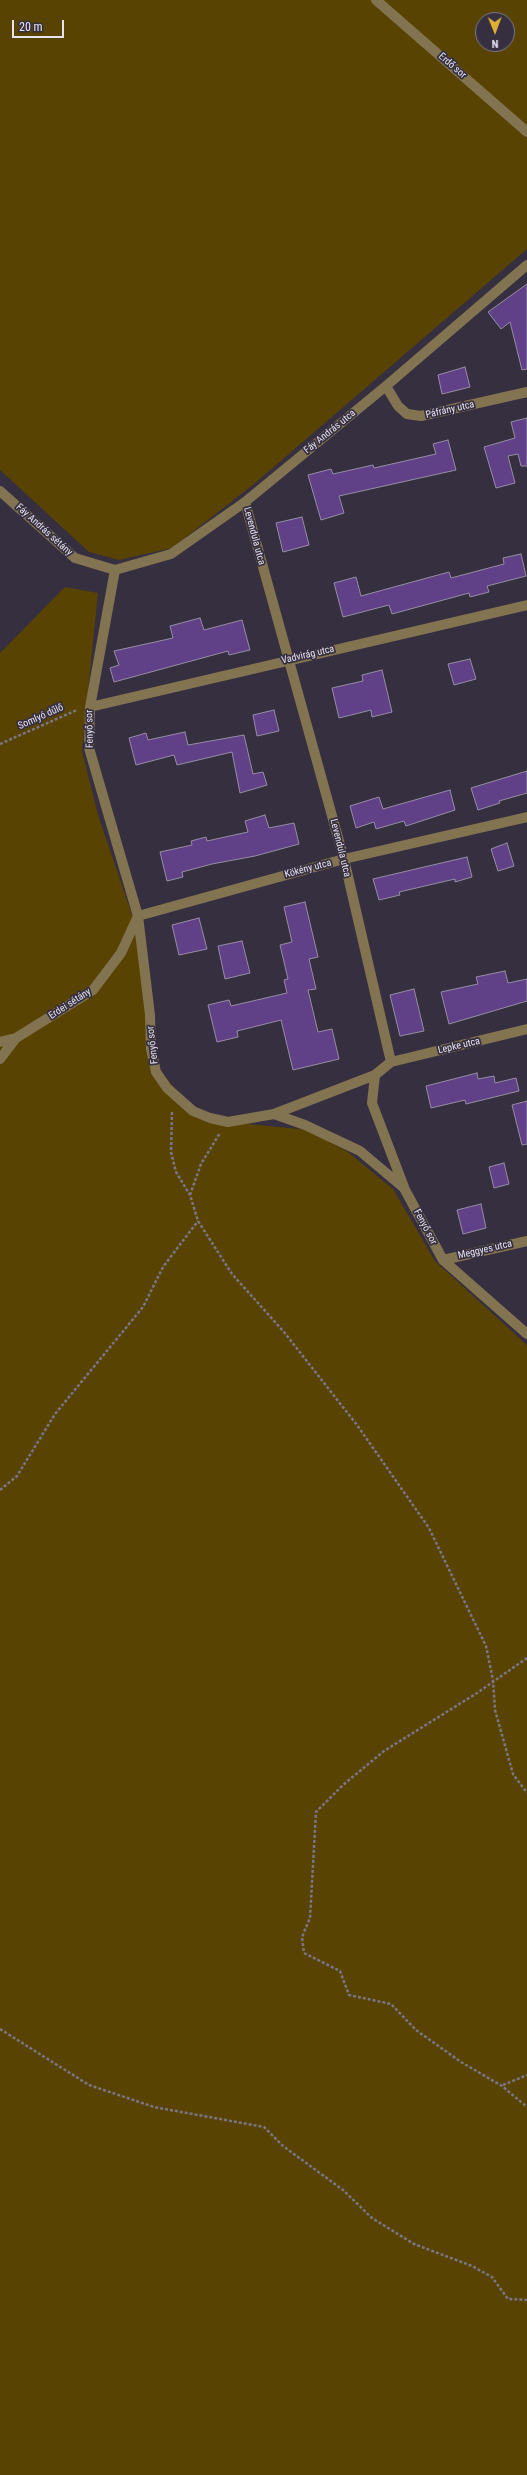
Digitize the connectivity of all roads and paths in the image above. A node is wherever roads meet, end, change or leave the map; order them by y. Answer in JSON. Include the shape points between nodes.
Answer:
{"nodes":[{"id":1,"x":376,"y":0,"type":"edge"},
{"id":2,"x":527,"y":132,"type":"edge"},
{"id":3,"x":527,"y":265,"type":"edge"},
{"id":4,"x":386,"y":386,"type":"junction"},
{"id":5,"x":527,"y":392,"type":"edge"},
{"id":6,"x":0,"y":491,"type":"edge"},
{"id":7,"x":245,"y":502,"type":"junction"},
{"id":8,"x":115,"y":570,"type":"junction"},
{"id":9,"x":527,"y":604,"type":"edge"},
{"id":10,"x":290,"y":659,"type":"junction"},
{"id":11,"x":90,"y":707,"type":"junction"},
{"id":12,"x":0,"y":744,"type":"edge"},
{"id":13,"x":527,"y":817,"type":"edge"},
{"id":14,"x":344,"y":859,"type":"junction"},
{"id":15,"x":138,"y":916,"type":"junction"},
{"id":16,"x":527,"y":1030,"type":"edge"},
{"id":17,"x":16,"y":1038,"type":"junction"},
{"id":18,"x":0,"y":1042,"type":"edge"},
{"id":19,"x":0,"y":1059,"type":"edge"},
{"id":20,"x":391,"y":1062,"type":"junction"},
{"id":21,"x":375,"y":1075,"type":"junction"},
{"id":22,"x":168,"y":1088,"type":"junction"},
{"id":23,"x":274,"y":1114,"type":"junction"},
{"id":24,"x":228,"y":1122,"type":"junction"},
{"id":25,"x":404,"y":1188,"type":"junction"},
{"id":26,"x":190,"y":1195,"type":"junction"},
{"id":27,"x":198,"y":1221,"type":"junction"},
{"id":28,"x":527,"y":1241,"type":"edge"},
{"id":29,"x":443,"y":1260,"type":"junction"},
{"id":30,"x":527,"y":1334,"type":"edge"},
{"id":31,"x":0,"y":1490,"type":"edge"},
{"id":32,"x":527,"y":1658,"type":"edge"},
{"id":33,"x":493,"y":1680,"type":"junction"},
{"id":34,"x":527,"y":1793,"type":"edge"},
{"id":35,"x":0,"y":2029,"type":"edge"},
{"id":36,"x":527,"y":2075,"type":"edge"},
{"id":37,"x":502,"y":2086,"type":"junction"},
{"id":38,"x":527,"y":2107,"type":"edge"},
{"id":39,"x":527,"y":2300,"type":"edge"}],
"edges":[{"from":1,"to":2,"type":"street","name":"Erdő sor"},
{"from":3,"to":4,"type":"street","name":"Fáy András utca"},
{"from":4,"to":5,"type":"street","name":"Páfrány utca","via":[[398,406],[408,414],[421,416]]},
{"from":4,"to":7,"type":"street","name":"Fáy András utca"},
{"from":6,"to":8,"type":"street","name":"Fáy András sétány","via":[[75,558]]},
{"from":7,"to":8,"type":"street","name":"Fáy András utca","via":[[171,554]]},
{"from":7,"to":10,"type":"street","name":"Levendula utca"},
{"from":8,"to":11,"type":"street","name":"Fenyő sor"},
{"from":9,"to":10,"type":"street","name":"Vadvirág utca"},
{"from":10,"to":11,"type":"street","name":"Vadvirág utca"},
{"from":10,"to":14,"type":"street","name":"Levendula utca"},
{"from":11,"to":12,"type":"path","name":"Somlyó dűlő","via":[[79,709]]},
{"from":11,"to":15,"type":"street","name":"Fenyő sor","via":[[89,748]]},
{"from":13,"to":14,"type":"street","name":"Kökény utca"},
{"from":14,"to":15,"type":"street","name":"Kökény utca"},
{"from":14,"to":20,"type":"street","name":"Levendula utca"},
{"from":15,"to":17,"type":"street","name":"Erdei sétány","via":[[121,953],[93,990]]},
{"from":15,"to":22,"type":"street","name":"Fenyő sor","via":[[150,1015],[151,1049],[156,1072]]},
{"from":16,"to":20,"type":"street","name":"Lepke utca"},
{"from":17,"to":18,"type":"street"},
{"from":17,"to":19,"type":"street","name":"Erdei sétány"},
{"from":20,"to":21,"type":"street"},
{"from":21,"to":23,"type":"street"},
{"from":21,"to":25,"type":"street","via":[[372,1103]]},
{"from":22,"to":24,"type":"street","name":"Fenyő sor","via":[[193,1111]]},
{"from":22,"to":26,"type":"path","via":[[172,1113],[172,1152],[176,1172]]},
{"from":23,"to":24,"type":"street","name":"Fenyő sor"},
{"from":23,"to":25,"type":"street","name":"Fenyő sor","via":[[305,1125],[360,1151]]},
{"from":24,"to":26,"type":"path","via":[[201,1164]]},
{"from":25,"to":29,"type":"street","name":"Fenyő sor"},
{"from":26,"to":27,"type":"path"},
{"from":27,"to":31,"type":"path","via":[[163,1267],[142,1306],[55,1414],[17,1476]]},
{"from":27,"to":33,"type":"path","via":[[232,1274],[294,1344],[357,1425],[429,1528],[486,1646]]},
{"from":28,"to":29,"type":"street","name":"Meggyes utca"},
{"from":29,"to":30,"type":"street","name":"Fenyő sor"},
{"from":32,"to":33,"type":"path"},
{"from":33,"to":34,"type":"path","via":[[495,1710],[512,1774]]},
{"from":33,"to":37,"type":"path","via":[[477,1693],[384,1751],[316,1812],[310,1918],[302,1937],[304,1953],[340,1971],[349,1996],[391,2004],[416,2030],[461,2062]]},
{"from":35,"to":39,"type":"path","via":[[89,2085],[154,2107],[264,2127],[283,2146],[343,2190],[372,2218],[414,2244],[472,2266],[492,2277],[508,2299]]},
{"from":36,"to":37,"type":"path"},
{"from":37,"to":38,"type":"path"}]}
